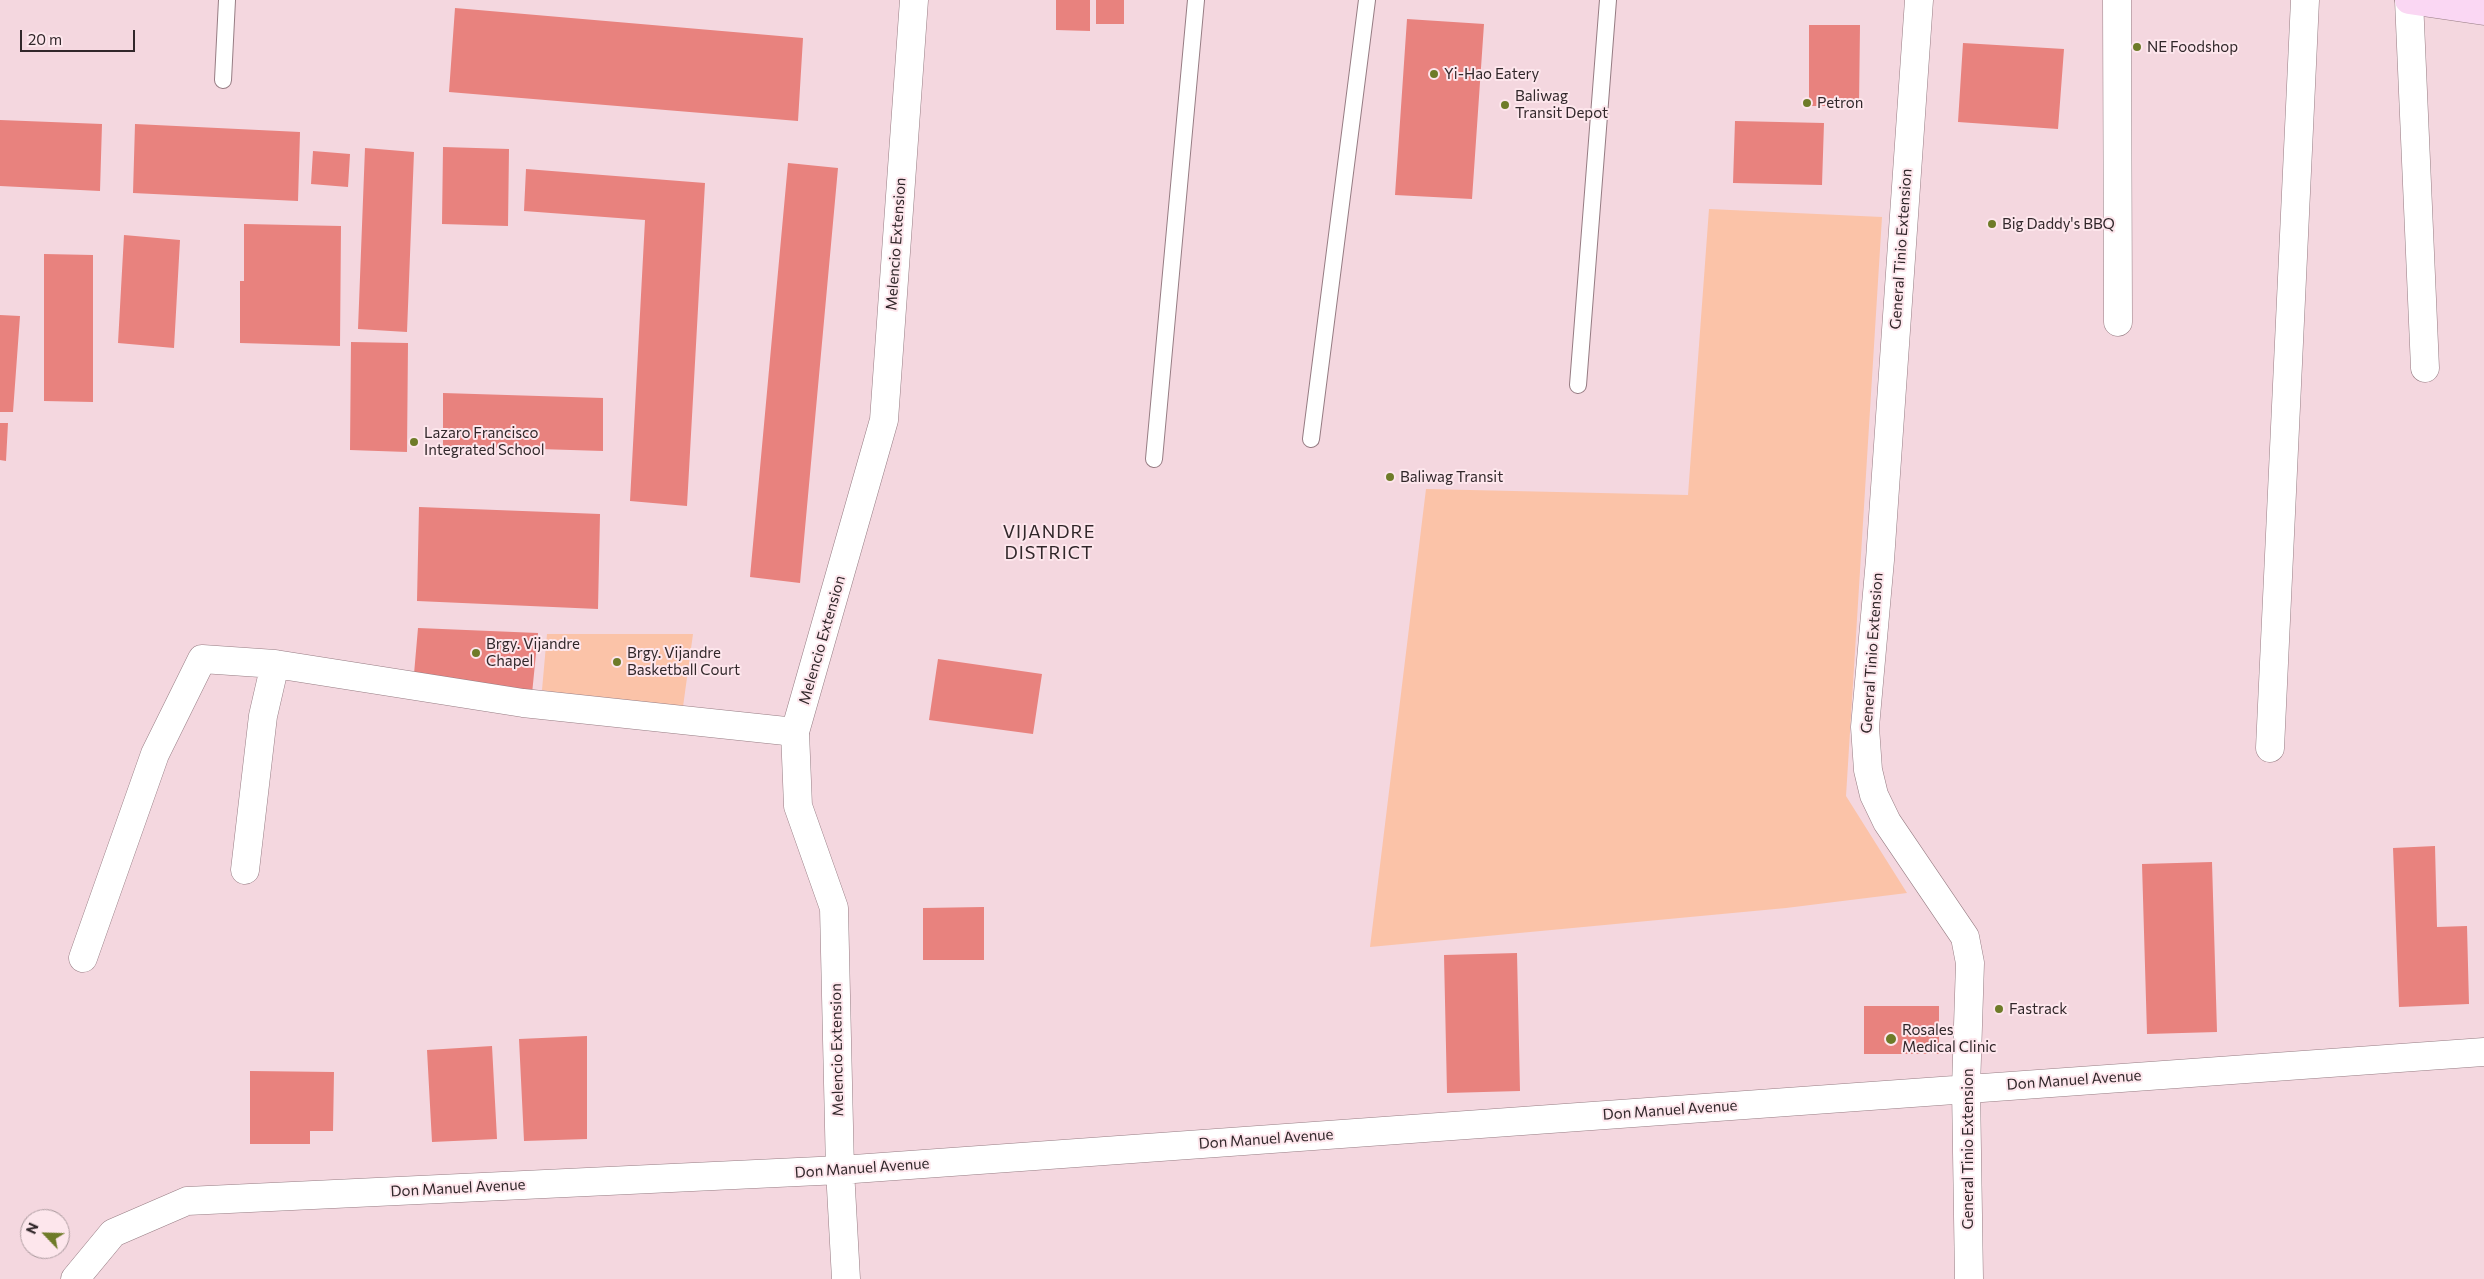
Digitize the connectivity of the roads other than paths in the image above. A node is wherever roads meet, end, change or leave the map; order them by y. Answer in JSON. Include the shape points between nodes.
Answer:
{"nodes":[{"id":1,"x":227,"y":0,"type":"edge"},
{"id":2,"x":914,"y":0,"type":"edge"},
{"id":3,"x":1196,"y":0,"type":"edge"},
{"id":4,"x":1367,"y":0,"type":"edge"},
{"id":5,"x":1608,"y":0,"type":"edge"},
{"id":6,"x":1919,"y":0,"type":"edge"},
{"id":7,"x":2117,"y":0,"type":"edge"},
{"id":8,"x":2305,"y":0,"type":"edge"},
{"id":9,"x":2409,"y":0,"type":"edge"},
{"id":10,"x":2484,"y":11,"type":"edge"},
{"id":11,"x":223,"y":80,"type":"dead end"},
{"id":12,"x":2118,"y":322,"type":"dead end"},
{"id":13,"x":2425,"y":368,"type":"dead end"},
{"id":14,"x":1578,"y":385,"type":"dead end"},
{"id":15,"x":1311,"y":440,"type":"dead end"},
{"id":16,"x":1154,"y":459,"type":"dead end"},
{"id":17,"x":275,"y":664,"type":"junction"},
{"id":18,"x":795,"y":732,"type":"junction"},
{"id":19,"x":2270,"y":748,"type":"dead end"},
{"id":20,"x":245,"y":870,"type":"dead end"},
{"id":21,"x":83,"y":958,"type":"dead end"},
{"id":22,"x":2484,"y":1052,"type":"edge"},
{"id":23,"x":1966,"y":1088,"type":"junction"},
{"id":24,"x":840,"y":1170,"type":"junction"},
{"id":25,"x":75,"y":1279,"type":"edge"},
{"id":26,"x":846,"y":1279,"type":"edge"},
{"id":27,"x":1969,"y":1279,"type":"edge"}],
"edges":[{"from":1,"to":11,"type":"lane"},
{"from":2,"to":18,"type":"street","name":"Melencio Extension","via":[[884,420]]},
{"from":3,"to":16,"type":"lane"},
{"from":4,"to":15,"type":"lane"},
{"from":5,"to":14,"type":"lane"},
{"from":6,"to":23,"type":"street","name":"General Tinio Extension","via":[[1880,560],[1865,727],[1868,770],[1874,795],[1887,822],[1965,938],[1970,963]]},
{"from":7,"to":12,"type":"street"},
{"from":8,"to":19,"type":"street"},
{"from":9,"to":10,"type":"main road"},
{"from":9,"to":13,"type":"street"},
{"from":17,"to":18,"type":"street","via":[[523,703]]},
{"from":17,"to":20,"type":"street","via":[[263,716]]},
{"from":17,"to":21,"type":"street","via":[[202,659],[155,754]]},
{"from":18,"to":24,"type":"street","name":"Melencio Extension","via":[[798,806],[834,908]]},
{"from":22,"to":23,"type":"street","name":"Don Manuel Avenue"},
{"from":23,"to":24,"type":"street","name":"Don Manuel Avenue"},
{"from":23,"to":27,"type":"street","name":"General Tinio Extension"},
{"from":24,"to":25,"type":"street","name":"Don Manuel Avenue","via":[[187,1201],[113,1233]]},
{"from":24,"to":26,"type":"street","name":"Melencio Extension"}]}
